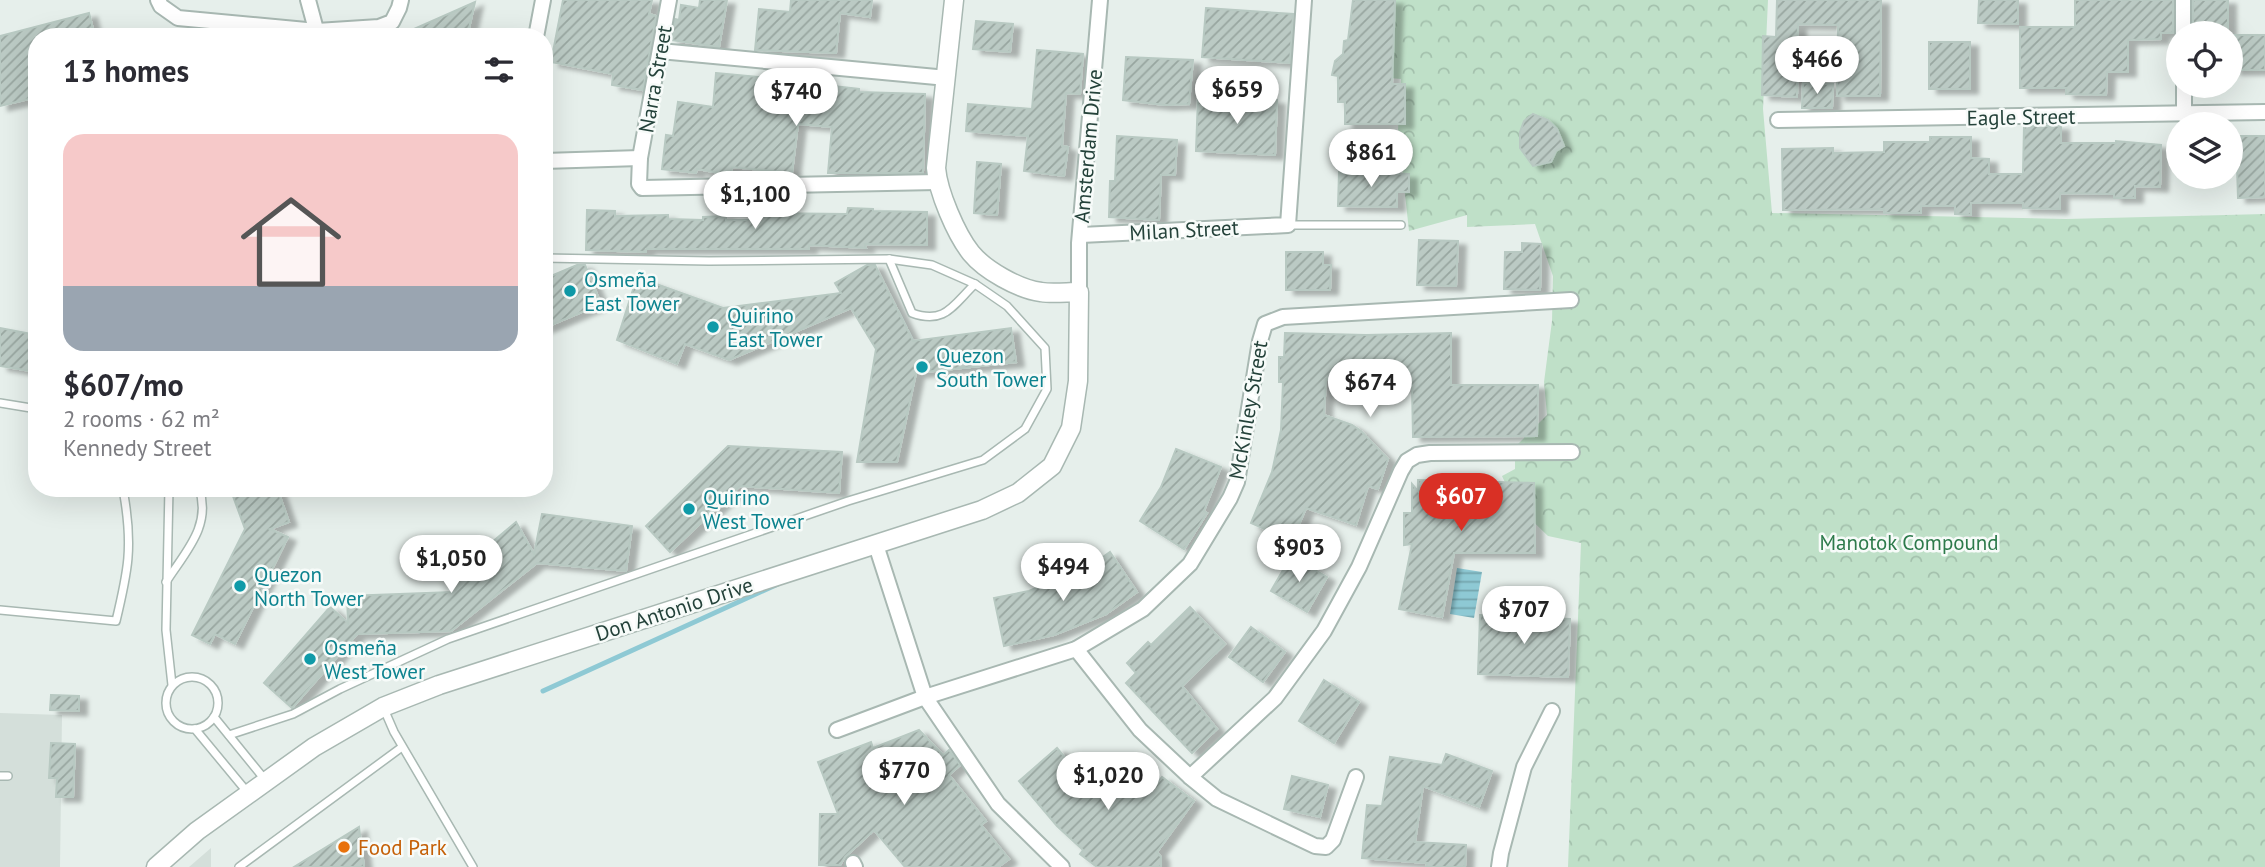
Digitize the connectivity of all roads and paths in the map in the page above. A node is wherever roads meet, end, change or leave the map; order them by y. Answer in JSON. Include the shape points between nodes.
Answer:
{"nodes":[{"id":1,"x":158,"y":0,"type":"edge"},
{"id":2,"x":308,"y":0,"type":"edge"},
{"id":3,"x":401,"y":0,"type":"edge"},
{"id":4,"x":542,"y":0,"type":"edge"},
{"id":5,"x":669,"y":0,"type":"edge"},
{"id":6,"x":954,"y":0,"type":"edge"},
{"id":7,"x":1100,"y":0,"type":"edge"},
{"id":8,"x":1304,"y":0,"type":"edge"},
{"id":9,"x":2183,"y":0,"type":"edge"},
{"id":10,"x":2183,"y":21,"type":"edge"},
{"id":11,"x":265,"y":28,"type":"edge"},
{"id":12,"x":315,"y":28,"type":"edge"},
{"id":13,"x":370,"y":28,"type":"edge"},
{"id":14,"x":537,"y":28,"type":"edge"},
{"id":15,"x":660,"y":51,"type":"junction"},
{"id":16,"x":947,"y":78,"type":"junction"},
{"id":17,"x":2265,"y":112,"type":"edge"},
{"id":18,"x":2243,"y":113,"type":"edge"},
{"id":19,"x":2166,"y":115,"type":"edge"},
{"id":20,"x":1777,"y":120,"type":"dead end"},
{"id":21,"x":640,"y":158,"type":"junction"},
{"id":22,"x":553,"y":161,"type":"edge"},
{"id":23,"x":937,"y":182,"type":"junction"},
{"id":24,"x":1288,"y":225,"type":"junction"},
{"id":25,"x":1401,"y":225,"type":"dead end"},
{"id":26,"x":1081,"y":235,"type":"junction"},
{"id":27,"x":553,"y":258,"type":"edge"},
{"id":28,"x":889,"y":259,"type":"junction"},
{"id":29,"x":975,"y":284,"type":"junction"},
{"id":30,"x":1079,"y":292,"type":"junction"},
{"id":31,"x":1571,"y":300,"type":"dead end"},
{"id":32,"x":0,"y":403,"type":"edge"},
{"id":33,"x":28,"y":408,"type":"edge"},
{"id":34,"x":1572,"y":452,"type":"dead end"},
{"id":35,"x":124,"y":497,"type":"edge"},
{"id":36,"x":169,"y":497,"type":"edge"},
{"id":37,"x":201,"y":497,"type":"edge"},
{"id":38,"x":876,"y":545,"type":"junction"},
{"id":39,"x":165,"y":582,"type":"junction"},
{"id":40,"x":0,"y":610,"type":"edge"},
{"id":41,"x":1076,"y":649,"type":"junction"},
{"id":42,"x":173,"y":685,"type":"junction"},
{"id":43,"x":925,"y":697,"type":"junction"},
{"id":44,"x":383,"y":707,"type":"junction"},
{"id":45,"x":1552,"y":711,"type":"dead end"},
{"id":46,"x":214,"y":717,"type":"junction"},
{"id":47,"x":195,"y":729,"type":"junction"},
{"id":48,"x":837,"y":730,"type":"dead end"},
{"id":49,"x":229,"y":735,"type":"junction"},
{"id":50,"x":402,"y":747,"type":"junction"},
{"id":51,"x":1189,"y":777,"type":"junction"},
{"id":52,"x":1356,"y":777,"type":"dead end"},
{"id":53,"x":266,"y":782,"type":"junction"},
{"id":54,"x":248,"y":794,"type":"junction"},
{"id":55,"x":165,"y":863,"type":"edge"},
{"id":56,"x":239,"y":867,"type":"edge"},
{"id":57,"x":473,"y":867,"type":"edge"},
{"id":58,"x":1062,"y":867,"type":"edge"},
{"id":59,"x":1499,"y":867,"type":"edge"}],
"edges":[{"from":1,"to":11,"type":"street","via":[[178,18]]},
{"from":2,"to":12,"type":"street"},
{"from":3,"to":13,"type":"street","via":[[392,22]]},
{"from":4,"to":14,"type":"street"},
{"from":5,"to":15,"type":"street","name":"Narra Street"},
{"from":6,"to":16,"type":"street"},
{"from":7,"to":26,"type":"street","name":"Amsterdam Drive"},
{"from":8,"to":24,"type":"street"},
{"from":9,"to":10,"type":"street"},
{"from":15,"to":16,"type":"street"},
{"from":15,"to":21,"type":"street","name":"Narra Street"},
{"from":16,"to":23,"type":"street"},
{"from":17,"to":18,"type":"street","name":"Eagle Street"},
{"from":19,"to":20,"type":"street","name":"Eagle Street"},
{"from":21,"to":22,"type":"street"},
{"from":21,"to":23,"type":"street","via":[[639,184],[653,189]]},
{"from":23,"to":30,"type":"street","via":[[970,252],[997,275],[1040,292]]},
{"from":24,"to":25,"type":"lane"},
{"from":24,"to":26,"type":"street","name":"Milan Street"},
{"from":26,"to":30,"type":"street","name":"Amsterdam Drive"},
{"from":27,"to":28,"type":"lane"},
{"from":28,"to":29,"type":"lane","via":[[932,265]]},
{"from":28,"to":29,"type":"lane","via":[[912,313],[927,318],[939,317]]},
{"from":29,"to":49,"type":"lane","via":[[1007,306],[1045,348],[1047,389],[1024,429],[983,460],[848,501],[448,639],[293,714]]},
{"from":30,"to":38,"type":"street","name":"Don Antonio Drive","via":[[1078,381],[1071,428],[1052,466],[1018,493],[982,510]]},
{"from":31,"to":41,"type":"street","name":"McKinley Street","via":[[1283,317],[1265,324],[1237,482],[1230,498],[1190,564],[1143,609]]},
{"from":32,"to":33,"type":"lane"},
{"from":34,"to":51,"type":"street","via":[[1430,453],[1407,461],[1324,631],[1275,698]]},
{"from":35,"to":40,"type":"lane","via":[[129,565],[116,621]]},
{"from":36,"to":39,"type":"lane"},
{"from":37,"to":39,"type":"lane","via":[[200,530]]},
{"from":38,"to":43,"type":"street"},
{"from":38,"to":44,"type":"street","name":"Don Antonio Drive"},
{"from":39,"to":42,"type":"lane"},
{"from":41,"to":43,"type":"street","name":"McKinley Street"},
{"from":41,"to":51,"type":"street","via":[[1140,730]]},
{"from":42,"to":46,"type":"lane","via":[[194,676],[209,683],[218,697]]},
{"from":42,"to":47,"type":"lane","via":[[166,699],[169,715],[180,726]]},
{"from":43,"to":48,"type":"street","name":"McKinley Street"},
{"from":43,"to":58,"type":"street","via":[[998,804]]},
{"from":44,"to":50,"type":"lane"},
{"from":44,"to":53,"type":"street","name":"Don Antonio Drive","via":[[314,747]]},
{"from":45,"to":59,"type":"street","via":[[1524,767]]},
{"from":46,"to":47,"type":"lane"},
{"from":46,"to":49,"type":"lane"},
{"from":47,"to":54,"type":"lane"},
{"from":49,"to":53,"type":"lane"},
{"from":50,"to":56,"type":"lane"},
{"from":50,"to":57,"type":"lane"},
{"from":51,"to":52,"type":"street","via":[[1217,799],[1315,846],[1326,847],[1333,840]]},
{"from":53,"to":54,"type":"street","name":"Don Antonio Drive"},
{"from":54,"to":55,"type":"street","name":"Don Antonio Drive"}]}
